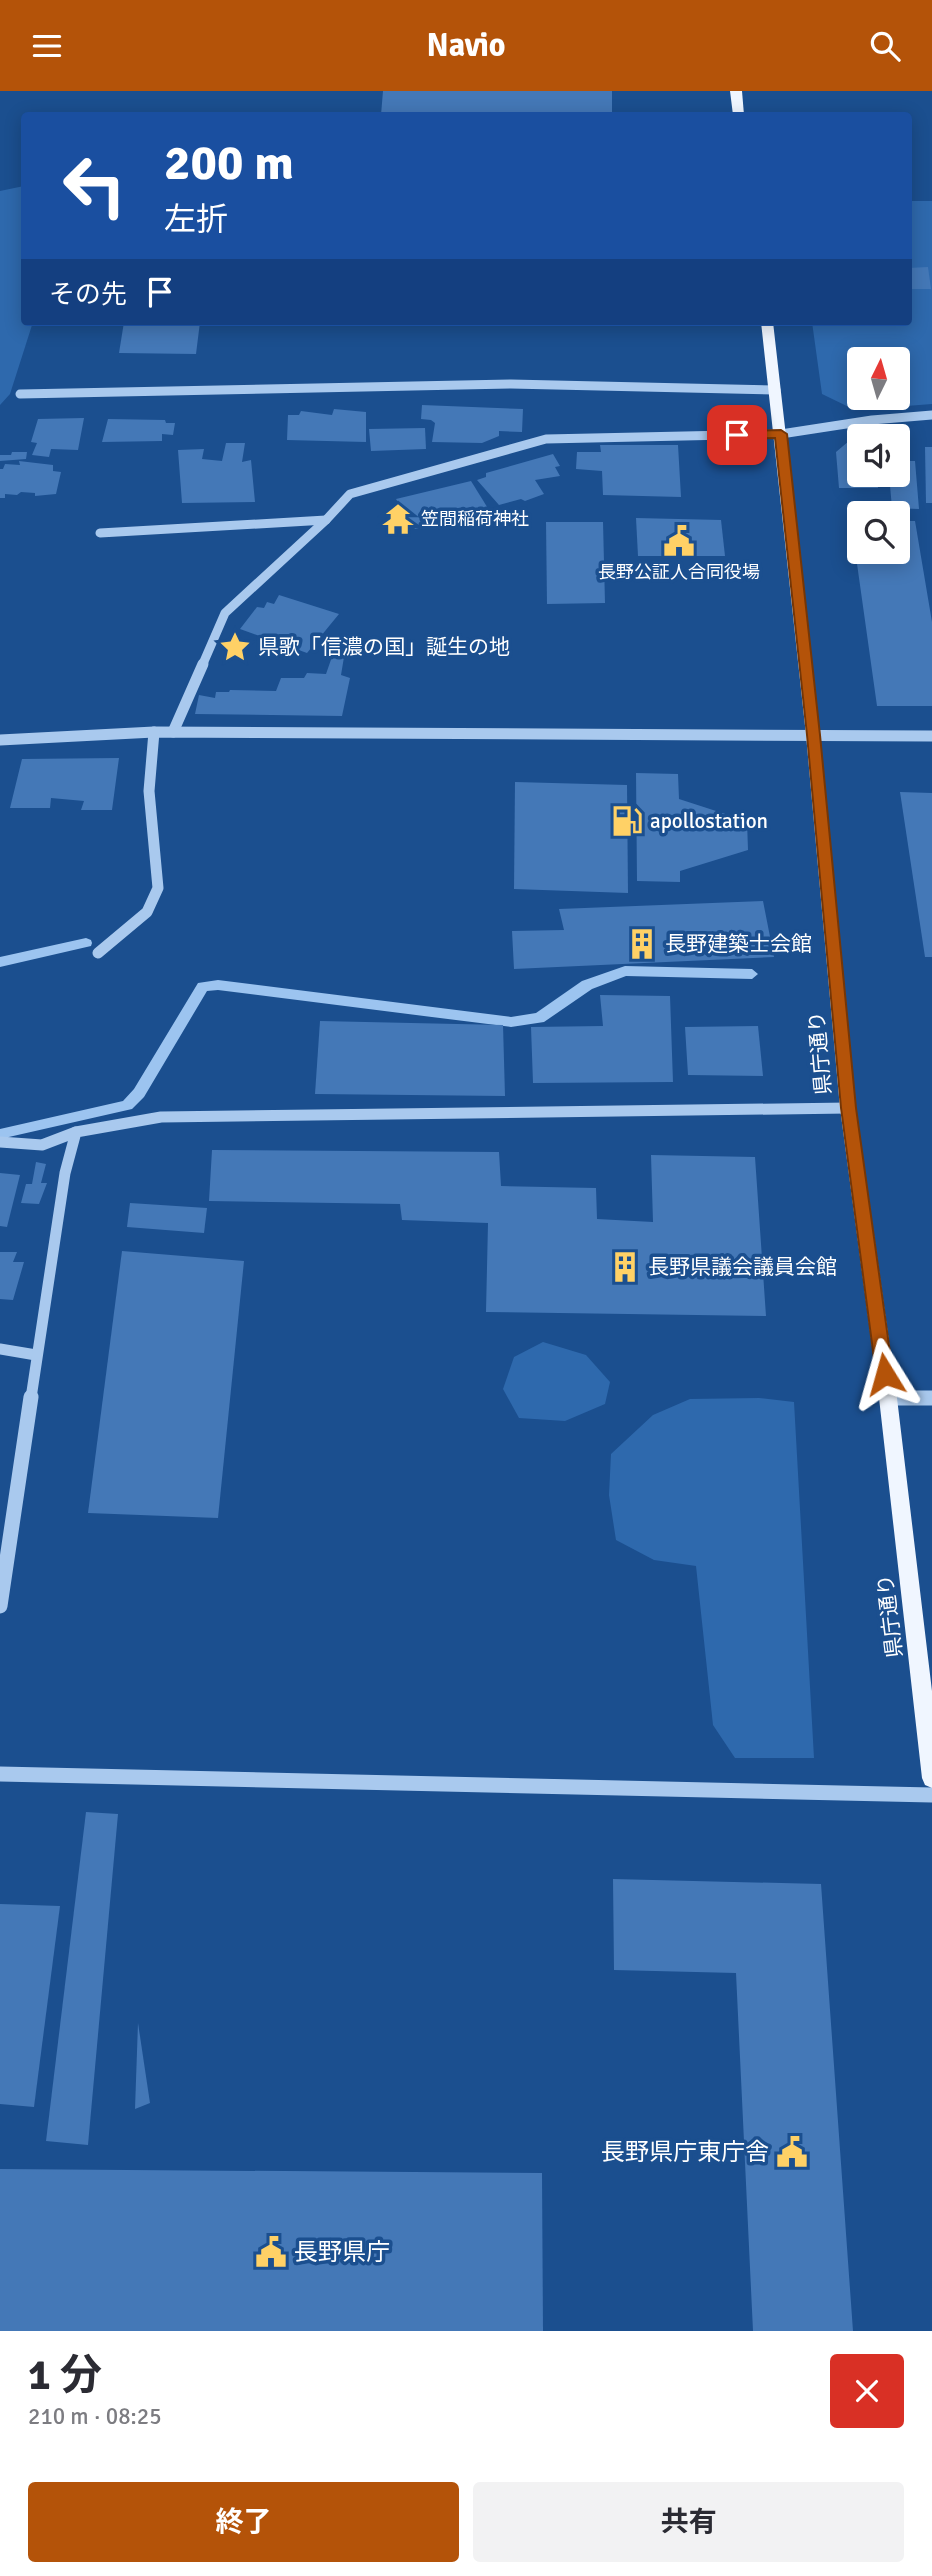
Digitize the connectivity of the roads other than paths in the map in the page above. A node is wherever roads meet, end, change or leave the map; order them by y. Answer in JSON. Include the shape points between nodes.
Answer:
{"nodes":[{"id":1,"x":736,"y":91,"type":"edge"},
{"id":2,"x":739,"y":112,"type":"edge"},
{"id":3,"x":767,"y":326,"type":"edge"},
{"id":4,"x":776,"y":390,"type":"junction"},
{"id":5,"x":20,"y":394,"type":"dead end"},
{"id":6,"x":932,"y":415,"type":"edge"},
{"id":7,"x":781,"y":434,"type":"junction"},
{"id":8,"x":326,"y":520,"type":"junction"},
{"id":9,"x":100,"y":533,"type":"dead end"},
{"id":10,"x":153,"y":732,"type":"junction"},
{"id":11,"x":173,"y":732,"type":"junction"},
{"id":12,"x":813,"y":735,"type":"junction"},
{"id":13,"x":932,"y":736,"type":"edge"},
{"id":14,"x":0,"y":740,"type":"edge"},
{"id":15,"x":98,"y":953,"type":"dead end"},
{"id":16,"x":848,"y":1108,"type":"junction"},
{"id":17,"x":76,"y":1132,"type":"junction"},
{"id":18,"x":0,"y":1142,"type":"edge"},
{"id":19,"x":0,"y":1349,"type":"edge"},
{"id":20,"x":36,"y":1355,"type":"junction"},
{"id":21,"x":888,"y":1398,"type":"junction"},
{"id":22,"x":932,"y":1398,"type":"edge"},
{"id":23,"x":0,"y":1606,"type":"edge"},
{"id":24,"x":0,"y":1774,"type":"edge"},
{"id":25,"x":932,"y":1778,"type":"edge"},
{"id":26,"x":932,"y":1795,"type":"edge"}],
"edges":[{"from":1,"to":2,"type":"main road"},
{"from":3,"to":4,"type":"main road","name":"県庁通り"},
{"from":4,"to":5,"type":"street","via":[[511,384]]},
{"from":4,"to":7,"type":"main road","name":"県庁通り"},
{"from":6,"to":7,"type":"street"},
{"from":7,"to":8,"type":"street","via":[[546,439],[350,494]]},
{"from":7,"to":12,"type":"main road","name":"県庁通り"},
{"from":8,"to":9,"type":"street"},
{"from":8,"to":11,"type":"street","via":[[225,613]]},
{"from":10,"to":11,"type":"street"},
{"from":10,"to":14,"type":"street"},
{"from":10,"to":15,"type":"street","via":[[149,791],[158,888],[147,912]]},
{"from":11,"to":12,"type":"street"},
{"from":12,"to":13,"type":"street"},
{"from":12,"to":16,"type":"main road","name":"県庁通り"},
{"from":16,"to":17,"type":"street","via":[[161,1117]]},
{"from":16,"to":21,"type":"main road","name":"県庁通り"},
{"from":17,"to":18,"type":"street","via":[[42,1145]]},
{"from":17,"to":20,"type":"street","via":[[65,1173]]},
{"from":19,"to":20,"type":"street"},
{"from":20,"to":23,"type":"street"},
{"from":21,"to":22,"type":"street"},
{"from":21,"to":25,"type":"main road","name":"県庁通り"},
{"from":24,"to":26,"type":"street"}]}
